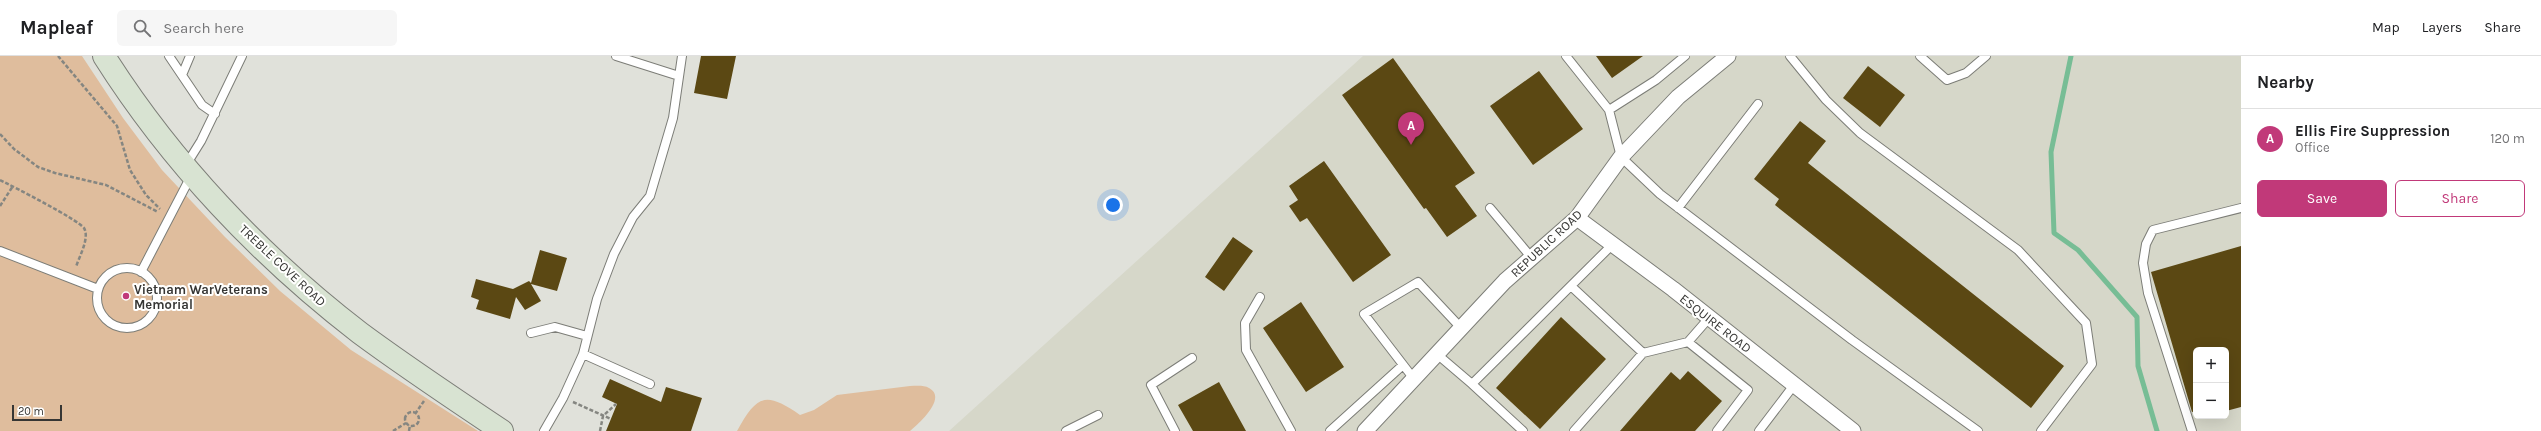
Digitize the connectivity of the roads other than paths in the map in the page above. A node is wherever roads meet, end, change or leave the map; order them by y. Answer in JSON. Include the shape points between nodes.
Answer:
{"nodes":[{"id":1,"x":104,"y":56,"type":"edge"},
{"id":2,"x":169,"y":56,"type":"edge"},
{"id":3,"x":190,"y":56,"type":"edge"},
{"id":4,"x":242,"y":56,"type":"edge"},
{"id":5,"x":616,"y":56,"type":"edge"},
{"id":6,"x":682,"y":56,"type":"edge"},
{"id":7,"x":1566,"y":56,"type":"edge"},
{"id":8,"x":1685,"y":56,"type":"edge"},
{"id":9,"x":1728,"y":56,"type":"edge"},
{"id":10,"x":1790,"y":56,"type":"edge"},
{"id":11,"x":1920,"y":56,"type":"edge"},
{"id":12,"x":1986,"y":56,"type":"edge"},
{"id":13,"x":182,"y":75,"type":"junction"},
{"id":14,"x":680,"y":76,"type":"junction"},
{"id":15,"x":1758,"y":104,"type":"dead end"},
{"id":16,"x":1609,"y":110,"type":"junction"},
{"id":17,"x":214,"y":114,"type":"junction"},
{"id":18,"x":1621,"y":157,"type":"junction"},
{"id":19,"x":189,"y":170,"type":"junction"},
{"id":20,"x":1490,"y":208,"type":"dead end"},
{"id":21,"x":1678,"y":208,"type":"junction"},
{"id":22,"x":2241,"y":208,"type":"edge"},
{"id":23,"x":1577,"y":218,"type":"junction"},
{"id":24,"x":1613,"y":244,"type":"junction"},
{"id":25,"x":0,"y":251,"type":"edge"},
{"id":26,"x":1531,"y":257,"type":"junction"},
{"id":27,"x":141,"y":272,"type":"junction"},
{"id":28,"x":1571,"y":286,"type":"junction"},
{"id":29,"x":98,"y":289,"type":"junction"},
{"id":30,"x":1260,"y":297,"type":"dead end"},
{"id":31,"x":1709,"y":318,"type":"junction"},
{"id":32,"x":1462,"y":329,"type":"junction"},
{"id":33,"x":531,"y":334,"type":"dead end"},
{"id":34,"x":587,"y":336,"type":"junction"},
{"id":35,"x":1688,"y":342,"type":"junction"},
{"id":36,"x":1643,"y":353,"type":"junction"},
{"id":37,"x":583,"y":354,"type":"junction"},
{"id":38,"x":1438,"y":355,"type":"junction"},
{"id":39,"x":1192,"y":358,"type":"dead end"},
{"id":40,"x":1403,"y":365,"type":"junction"},
{"id":41,"x":1414,"y":379,"type":"junction"},
{"id":42,"x":650,"y":384,"type":"dead end"},
{"id":43,"x":1472,"y":384,"type":"junction"},
{"id":44,"x":1794,"y":385,"type":"junction"},
{"id":45,"x":1098,"y":415,"type":"dead end"},
{"id":46,"x":502,"y":431,"type":"edge"},
{"id":47,"x":544,"y":431,"type":"edge"},
{"id":48,"x":1066,"y":431,"type":"edge"},
{"id":49,"x":1175,"y":431,"type":"edge"},
{"id":50,"x":1290,"y":431,"type":"edge"},
{"id":51,"x":1330,"y":431,"type":"edge"},
{"id":52,"x":1365,"y":431,"type":"edge"},
{"id":53,"x":1524,"y":431,"type":"edge"},
{"id":54,"x":1574,"y":431,"type":"edge"},
{"id":55,"x":1717,"y":431,"type":"edge"},
{"id":56,"x":1759,"y":431,"type":"edge"},
{"id":57,"x":1853,"y":431,"type":"edge"},
{"id":58,"x":1978,"y":431,"type":"edge"},
{"id":59,"x":2041,"y":431,"type":"edge"},
{"id":60,"x":2192,"y":431,"type":"edge"}],
"edges":[{"from":1,"to":19,"type":"main road","name":"TREBLE COVE ROAD"},
{"from":2,"to":13,"type":"lane"},
{"from":3,"to":13,"type":"lane"},
{"from":4,"to":17,"type":"lane"},
{"from":5,"to":14,"type":"lane"},
{"from":6,"to":14,"type":"lane"},
{"from":7,"to":16,"type":"lane"},
{"from":8,"to":16,"type":"lane","via":[[1656,80]]},
{"from":9,"to":18,"type":"street","name":"REPUBLIC ROAD","via":[[1678,97]]},
{"from":10,"to":59,"type":"lane","via":[[1826,100],[1860,133],[2018,250],[2086,323],[2092,364]]},
{"from":11,"to":12,"type":"lane","via":[[1947,80],[1966,73]]},
{"from":13,"to":17,"type":"lane","via":[[202,105]]},
{"from":14,"to":34,"type":"lane","via":[[673,118],[650,196],[633,217],[614,254],[597,299]]},
{"from":15,"to":21,"type":"lane"},
{"from":16,"to":18,"type":"lane"},
{"from":17,"to":19,"type":"lane"},
{"from":18,"to":21,"type":"lane"},
{"from":18,"to":23,"type":"street","name":"REPUBLIC ROAD"},
{"from":19,"to":27,"type":"lane","via":[[169,218]]},
{"from":19,"to":46,"type":"main road","name":"TREBLE COVE ROAD","via":[[270,256],[338,315]]},
{"from":20,"to":26,"type":"lane"},
{"from":21,"to":58,"type":"lane"},
{"from":22,"to":60,"type":"lane","via":[[2153,230],[2146,244],[2143,263],[2148,293]]},
{"from":23,"to":24,"type":"street","name":"ESQUIRE ROAD"},
{"from":23,"to":26,"type":"street","name":"REPUBLIC ROAD"},
{"from":24,"to":28,"type":"lane"},
{"from":24,"to":31,"type":"street","name":"ESQUIRE ROAD"},
{"from":25,"to":29,"type":"lane"},
{"from":26,"to":32,"type":"street","name":"REPUBLIC ROAD","via":[[1505,281]]},
{"from":27,"to":29,"type":"lane","via":[[128,268],[112,272]]},
{"from":27,"to":29,"type":"lane","via":[[152,284],[156,303],[151,315],[135,327],[122,328],[105,319],[98,308]]},
{"from":28,"to":36,"type":"lane"},
{"from":28,"to":43,"type":"lane"},
{"from":30,"to":50,"type":"lane","via":[[1245,323],[1246,350]]},
{"from":31,"to":35,"type":"lane"},
{"from":31,"to":44,"type":"street","name":"ESQUIRE ROAD"},
{"from":32,"to":38,"type":"street","name":"REPUBLIC ROAD"},
{"from":32,"to":40,"type":"lane","via":[[1418,282],[1364,314]]},
{"from":33,"to":34,"type":"lane","via":[[555,326]]},
{"from":34,"to":37,"type":"lane"},
{"from":35,"to":36,"type":"lane"},
{"from":35,"to":55,"type":"lane","via":[[1748,390]]},
{"from":36,"to":54,"type":"lane"},
{"from":37,"to":42,"type":"lane"},
{"from":37,"to":47,"type":"lane","via":[[563,398]]},
{"from":38,"to":41,"type":"street","name":"REPUBLIC ROAD"},
{"from":38,"to":43,"type":"lane"},
{"from":39,"to":49,"type":"lane","via":[[1151,385]]},
{"from":40,"to":41,"type":"lane"},
{"from":40,"to":51,"type":"lane"},
{"from":41,"to":52,"type":"street","name":"REPUBLIC ROAD"},
{"from":43,"to":53,"type":"lane"},
{"from":44,"to":56,"type":"lane"},
{"from":44,"to":57,"type":"street","name":"ESQUIRE ROAD"},
{"from":45,"to":48,"type":"lane"}]}
